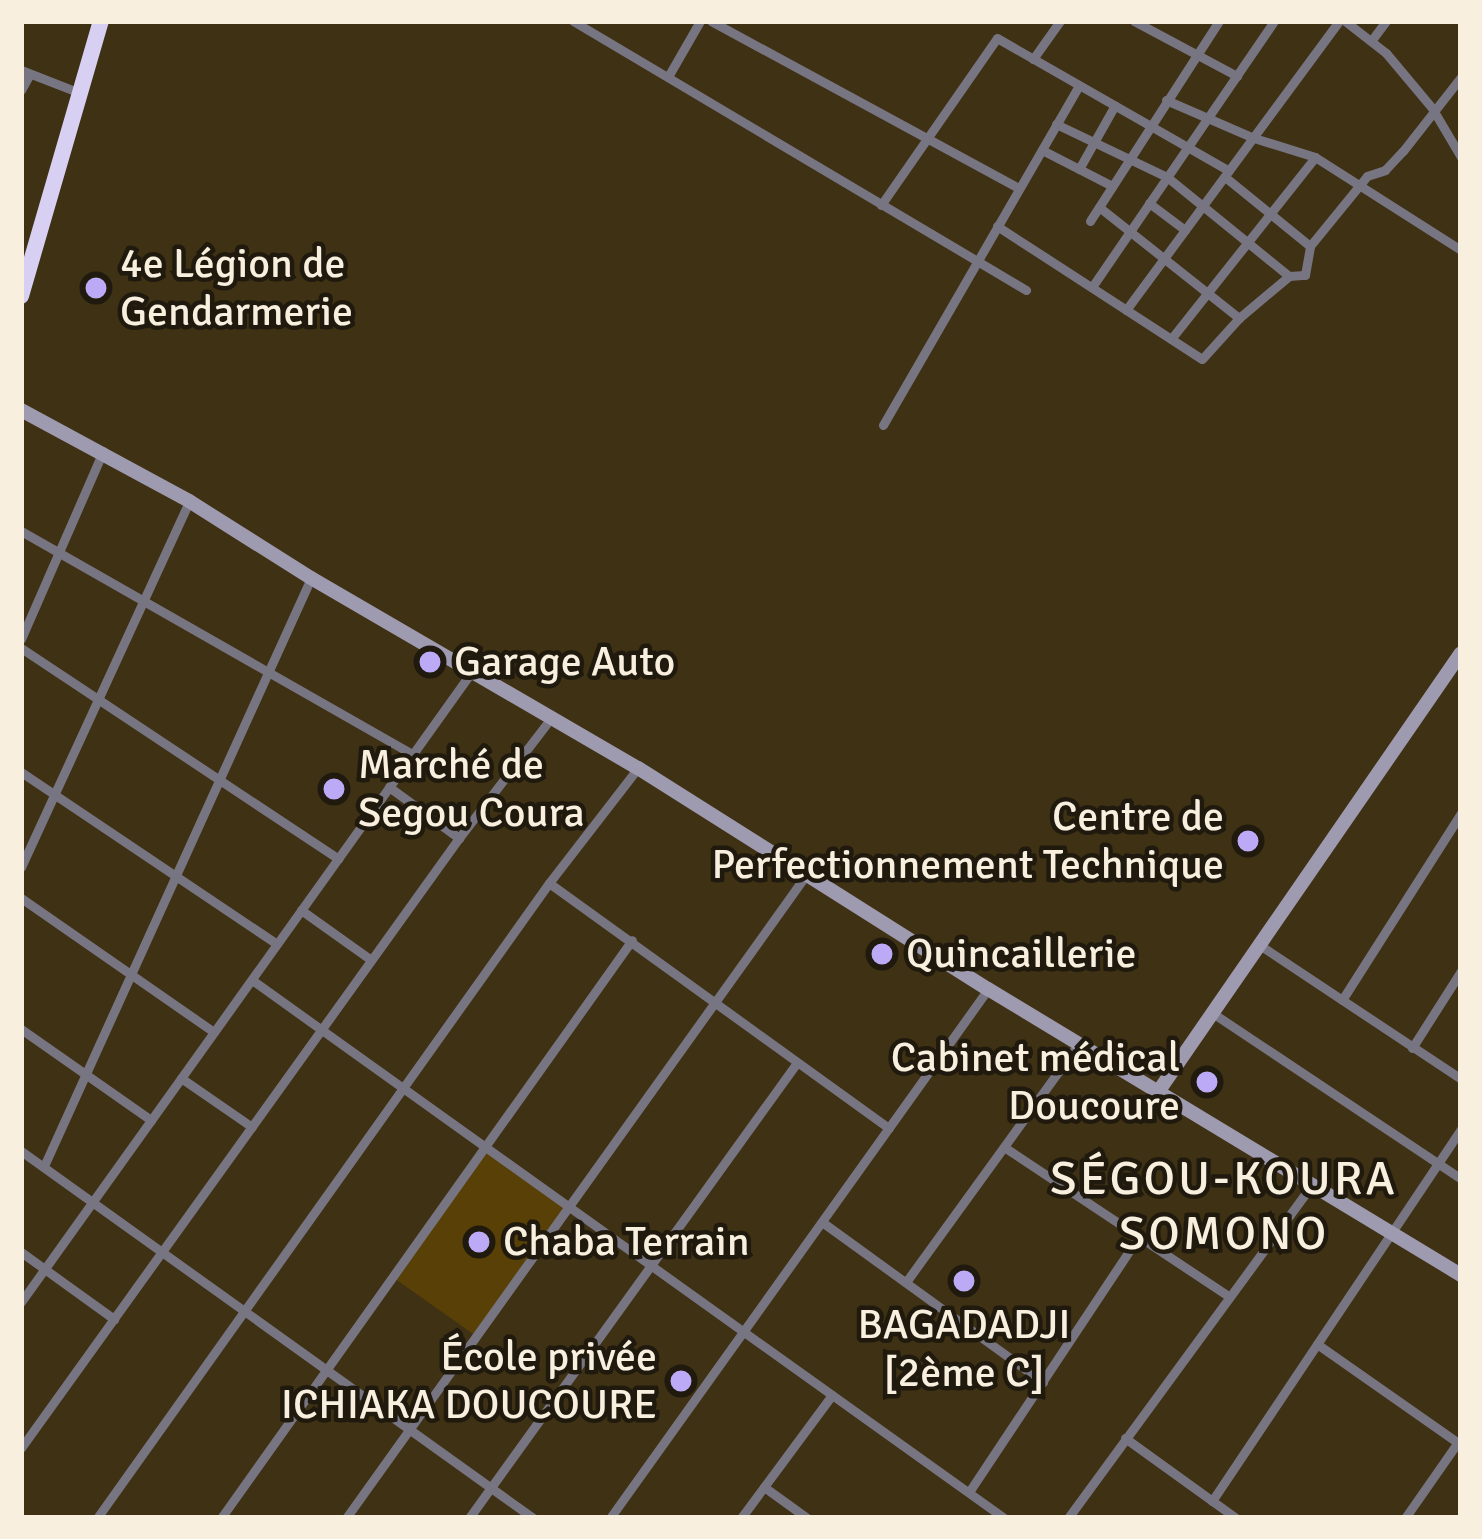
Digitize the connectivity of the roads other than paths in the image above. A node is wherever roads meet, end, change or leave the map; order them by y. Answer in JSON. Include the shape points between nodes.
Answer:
{"nodes":[{"id":1,"x":101,"y":21,"type":"edge"},
{"id":2,"x":573,"y":21,"type":"edge"},
{"id":3,"x":700,"y":21,"type":"edge"},
{"id":4,"x":711,"y":21,"type":"edge"},
{"id":5,"x":1060,"y":21,"type":"edge"},
{"id":6,"x":1134,"y":21,"type":"edge"},
{"id":7,"x":1219,"y":21,"type":"edge"},
{"id":8,"x":1274,"y":21,"type":"edge"},
{"id":9,"x":1342,"y":21,"type":"edge"},
{"id":10,"x":1386,"y":21,"type":"edge"},
{"id":11,"x":1371,"y":41,"type":"junction"},
{"id":12,"x":1196,"y":54,"type":"junction"},
{"id":13,"x":1033,"y":58,"type":"junction"},
{"id":14,"x":26,"y":72,"type":"edge"},
{"id":15,"x":669,"y":75,"type":"junction"},
{"id":16,"x":1237,"y":76,"type":"junction"},
{"id":17,"x":1461,"y":77,"type":"edge"},
{"id":18,"x":1079,"y":85,"type":"junction"},
{"id":19,"x":21,"y":90,"type":"edge"},
{"id":20,"x":80,"y":93,"type":"junction"},
{"id":21,"x":1166,"y":100,"type":"junction"},
{"id":22,"x":1115,"y":105,"type":"junction"},
{"id":23,"x":1432,"y":108,"type":"junction"},
{"id":24,"x":1207,"y":118,"type":"junction"},
{"id":25,"x":1056,"y":124,"type":"junction"},
{"id":26,"x":1149,"y":125,"type":"junction"},
{"id":27,"x":1254,"y":138,"type":"junction"},
{"id":28,"x":927,"y":139,"type":"junction"},
{"id":29,"x":1094,"y":142,"type":"junction"},
{"id":30,"x":1187,"y":147,"type":"junction"},
{"id":31,"x":1042,"y":150,"type":"junction"},
{"id":32,"x":1315,"y":157,"type":"junction"},
{"id":33,"x":1461,"y":157,"type":"edge"},
{"id":34,"x":1129,"y":158,"type":"junction"},
{"id":35,"x":1079,"y":169,"type":"junction"},
{"id":36,"x":1227,"y":174,"type":"junction"},
{"id":37,"x":1167,"y":177,"type":"junction"},
{"id":38,"x":1112,"y":186,"type":"junction"},
{"id":39,"x":1019,"y":188,"type":"junction"},
{"id":40,"x":1360,"y":188,"type":"junction"},
{"id":41,"x":1149,"y":203,"type":"junction"},
{"id":42,"x":1204,"y":205,"type":"junction"},
{"id":43,"x":881,"y":206,"type":"junction"},
{"id":44,"x":1099,"y":207,"type":"junction"},
{"id":45,"x":1269,"y":216,"type":"junction"},
{"id":46,"x":1090,"y":221,"type":"dead end"},
{"id":47,"x":998,"y":226,"type":"junction"},
{"id":48,"x":1185,"y":230,"type":"junction"},
{"id":49,"x":1130,"y":231,"type":"junction"},
{"id":50,"x":1249,"y":240,"type":"junction"},
{"id":51,"x":1310,"y":246,"type":"junction"},
{"id":52,"x":1461,"y":250,"type":"edge"},
{"id":53,"x":1165,"y":258,"type":"junction"},
{"id":54,"x":977,"y":262,"type":"junction"},
{"id":55,"x":1289,"y":276,"type":"junction"},
{"id":56,"x":1092,"y":287,"type":"junction"},
{"id":57,"x":1026,"y":290,"type":"dead end"},
{"id":58,"x":1207,"y":292,"type":"junction"},
{"id":59,"x":21,"y":294,"type":"edge"},
{"id":60,"x":1126,"y":310,"type":"junction"},
{"id":61,"x":1239,"y":318,"type":"junction"},
{"id":62,"x":1171,"y":339,"type":"junction"},
{"id":63,"x":21,"y":410,"type":"edge"},
{"id":64,"x":883,"y":425,"type":"dead end"},
{"id":65,"x":103,"y":451,"type":"junction"},
{"id":66,"x":190,"y":501,"type":"junction"},
{"id":67,"x":21,"y":531,"type":"edge"},
{"id":68,"x":60,"y":552,"type":"junction"},
{"id":69,"x":311,"y":578,"type":"junction"},
{"id":70,"x":144,"y":600,"type":"junction"},
{"id":71,"x":21,"y":639,"type":"edge"},
{"id":72,"x":21,"y":648,"type":"edge"},
{"id":73,"x":1461,"y":652,"type":"edge"},
{"id":74,"x":473,"y":670,"type":"junction"},
{"id":75,"x":268,"y":672,"type":"junction"},
{"id":76,"x":98,"y":700,"type":"junction"},
{"id":77,"x":552,"y":717,"type":"junction"},
{"id":78,"x":412,"y":754,"type":"junction"},
{"id":79,"x":638,"y":768,"type":"junction"},
{"id":80,"x":21,"y":772,"type":"edge"},
{"id":81,"x":218,"y":780,"type":"junction"},
{"id":82,"x":389,"y":787,"type":"junction"},
{"id":83,"x":55,"y":794,"type":"junction"},
{"id":84,"x":1461,"y":814,"type":"edge"},
{"id":85,"x":459,"y":838,"type":"junction"},
{"id":86,"x":338,"y":859,"type":"junction"},
{"id":87,"x":21,"y":867,"type":"edge"},
{"id":88,"x":806,"y":874,"type":"junction"},
{"id":89,"x":175,"y":876,"type":"junction"},
{"id":90,"x":549,"y":883,"type":"junction"},
{"id":91,"x":21,"y":898,"type":"edge"},
{"id":92,"x":301,"y":910,"type":"junction"},
{"id":93,"x":632,"y":940,"type":"junction"},
{"id":94,"x":277,"y":944,"type":"junction"},
{"id":95,"x":1258,"y":944,"type":"junction"},
{"id":96,"x":371,"y":960,"type":"junction"},
{"id":97,"x":1461,"y":971,"type":"edge"},
{"id":98,"x":130,"y":975,"type":"junction"},
{"id":99,"x":251,"y":980,"type":"junction"},
{"id":100,"x":988,"y":989,"type":"junction"},
{"id":101,"x":1342,"y":1000,"type":"junction"},
{"id":102,"x":713,"y":1004,"type":"junction"},
{"id":103,"x":1211,"y":1012,"type":"junction"},
{"id":104,"x":21,"y":1029,"type":"edge"},
{"id":105,"x":321,"y":1030,"type":"junction"},
{"id":106,"x":214,"y":1032,"type":"junction"},
{"id":107,"x":1078,"y":1044,"type":"junction"},
{"id":108,"x":1412,"y":1048,"type":"junction"},
{"id":109,"x":796,"y":1064,"type":"junction"},
{"id":110,"x":86,"y":1073,"type":"junction"},
{"id":111,"x":182,"y":1078,"type":"junction"},
{"id":112,"x":1461,"y":1079,"type":"edge"},
{"id":113,"x":403,"y":1088,"type":"junction"},
{"id":114,"x":1158,"y":1092,"type":"junction"},
{"id":115,"x":152,"y":1120,"type":"junction"},
{"id":116,"x":252,"y":1127,"type":"junction"},
{"id":117,"x":889,"y":1128,"type":"junction"},
{"id":118,"x":1461,"y":1130,"type":"edge"},
{"id":119,"x":1004,"y":1147,"type":"junction"},
{"id":120,"x":482,"y":1148,"type":"junction"},
{"id":121,"x":21,"y":1151,"type":"edge"},
{"id":122,"x":1438,"y":1163,"type":"junction"},
{"id":123,"x":44,"y":1166,"type":"junction"},
{"id":124,"x":1461,"y":1179,"type":"edge"},
{"id":125,"x":1312,"y":1185,"type":"junction"},
{"id":126,"x":93,"y":1201,"type":"junction"},
{"id":127,"x":567,"y":1208,"type":"junction"},
{"id":128,"x":822,"y":1222,"type":"junction"},
{"id":129,"x":1392,"y":1233,"type":"junction"},
{"id":130,"x":1140,"y":1235,"type":"junction"},
{"id":131,"x":21,"y":1252,"type":"edge"},
{"id":132,"x":162,"y":1252,"type":"junction"},
{"id":133,"x":650,"y":1268,"type":"junction"},
{"id":134,"x":45,"y":1269,"type":"junction"},
{"id":135,"x":1461,"y":1275,"type":"edge"},
{"id":136,"x":906,"y":1282,"type":"junction"},
{"id":137,"x":1227,"y":1295,"type":"junction"},
{"id":138,"x":21,"y":1302,"type":"edge"},
{"id":139,"x":244,"y":1311,"type":"junction"},
{"id":140,"x":114,"y":1319,"type":"junction"},
{"id":141,"x":743,"y":1332,"type":"junction"},
{"id":142,"x":1317,"y":1344,"type":"junction"},
{"id":143,"x":327,"y":1367,"type":"junction"},
{"id":144,"x":1043,"y":1382,"type":"junction"},
{"id":145,"x":832,"y":1395,"type":"junction"},
{"id":146,"x":409,"y":1430,"type":"junction"},
{"id":147,"x":1125,"y":1438,"type":"junction"},
{"id":148,"x":22,"y":1444,"type":"edge"},
{"id":149,"x":1459,"y":1444,"type":"edge"},
{"id":150,"x":764,"y":1487,"type":"junction"},
{"id":151,"x":490,"y":1489,"type":"junction"},
{"id":152,"x":969,"y":1492,"type":"junction"},
{"id":153,"x":1212,"y":1501,"type":"junction"},
{"id":154,"x":97,"y":1518,"type":"edge"},
{"id":155,"x":221,"y":1518,"type":"edge"},
{"id":156,"x":346,"y":1518,"type":"edge"},
{"id":157,"x":469,"y":1518,"type":"edge"},
{"id":158,"x":533,"y":1518,"type":"edge"},
{"id":159,"x":610,"y":1518,"type":"edge"},
{"id":160,"x":741,"y":1518,"type":"edge"},
{"id":161,"x":807,"y":1518,"type":"edge"},
{"id":162,"x":1004,"y":1518,"type":"edge"},
{"id":163,"x":1068,"y":1518,"type":"edge"},
{"id":164,"x":1236,"y":1518,"type":"edge"},
{"id":165,"x":1405,"y":1518,"type":"edge"}],
"edges":[{"from":1,"to":20,"type":"highway"},
{"from":2,"to":15,"type":"street"},
{"from":3,"to":15,"type":"street"},
{"from":4,"to":28,"type":"street"},
{"from":5,"to":13,"type":"street"},
{"from":6,"to":12,"type":"street"},
{"from":7,"to":12,"type":"street"},
{"from":8,"to":16,"type":"street"},
{"from":9,"to":11,"type":"street"},
{"from":9,"to":27,"type":"street"},
{"from":10,"to":11,"type":"street"},
{"from":11,"to":23,"type":"street"},
{"from":12,"to":16,"type":"street"},
{"from":12,"to":21,"type":"street"},
{"from":13,"to":18,"type":"street"},
{"from":13,"to":28,"type":"street","via":[[997,38]]},
{"from":14,"to":19,"type":"street"},
{"from":14,"to":20,"type":"street"},
{"from":15,"to":43,"type":"street"},
{"from":16,"to":24,"type":"street"},
{"from":17,"to":23,"type":"street"},
{"from":18,"to":22,"type":"street"},
{"from":18,"to":25,"type":"street"},
{"from":20,"to":59,"type":"highway"},
{"from":21,"to":24,"type":"street"},
{"from":21,"to":26,"type":"street"},
{"from":22,"to":26,"type":"street"},
{"from":22,"to":29,"type":"street"},
{"from":23,"to":33,"type":"street"},
{"from":23,"to":40,"type":"street","via":[[1385,170]]},
{"from":24,"to":27,"type":"street"},
{"from":24,"to":30,"type":"street"},
{"from":25,"to":29,"type":"street"},
{"from":25,"to":31,"type":"street"},
{"from":26,"to":30,"type":"street"},
{"from":26,"to":34,"type":"street"},
{"from":27,"to":32,"type":"street"},
{"from":27,"to":36,"type":"street"},
{"from":28,"to":39,"type":"street"},
{"from":28,"to":43,"type":"street"},
{"from":29,"to":34,"type":"street"},
{"from":29,"to":35,"type":"street"},
{"from":30,"to":36,"type":"street"},
{"from":30,"to":37,"type":"street"},
{"from":31,"to":35,"type":"street"},
{"from":31,"to":39,"type":"street"},
{"from":32,"to":40,"type":"street"},
{"from":32,"to":45,"type":"street"},
{"from":34,"to":37,"type":"street"},
{"from":34,"to":38,"type":"street"},
{"from":35,"to":38,"type":"street"},
{"from":36,"to":42,"type":"street"},
{"from":36,"to":45,"type":"street"},
{"from":37,"to":41,"type":"street"},
{"from":37,"to":42,"type":"street"},
{"from":38,"to":44,"type":"street"},
{"from":39,"to":47,"type":"street"},
{"from":40,"to":51,"type":"street"},
{"from":40,"to":52,"type":"street"},
{"from":41,"to":48,"type":"street"},
{"from":41,"to":49,"type":"street"},
{"from":42,"to":48,"type":"street"},
{"from":42,"to":50,"type":"street"},
{"from":43,"to":54,"type":"street"},
{"from":44,"to":46,"type":"street"},
{"from":44,"to":49,"type":"street"},
{"from":45,"to":50,"type":"street"},
{"from":45,"to":51,"type":"street"},
{"from":47,"to":54,"type":"street"},
{"from":47,"to":56,"type":"street"},
{"from":48,"to":53,"type":"street"},
{"from":49,"to":53,"type":"street"},
{"from":49,"to":56,"type":"street"},
{"from":50,"to":55,"type":"street"},
{"from":50,"to":58,"type":"street"},
{"from":51,"to":55,"type":"street","via":[[1305,274]]},
{"from":53,"to":58,"type":"street"},
{"from":53,"to":60,"type":"street"},
{"from":54,"to":57,"type":"street"},
{"from":54,"to":64,"type":"street"},
{"from":55,"to":61,"type":"street"},
{"from":56,"to":60,"type":"street"},
{"from":58,"to":61,"type":"street"},
{"from":58,"to":62,"type":"street"},
{"from":60,"to":62,"type":"street"},
{"from":61,"to":62,"type":"street","via":[[1202,359]]},
{"from":63,"to":65,"type":"street"},
{"from":65,"to":66,"type":"street"},
{"from":65,"to":68,"type":"street"},
{"from":66,"to":69,"type":"street"},
{"from":66,"to":70,"type":"street"},
{"from":67,"to":68,"type":"street"},
{"from":68,"to":70,"type":"street"},
{"from":68,"to":71,"type":"street"},
{"from":69,"to":74,"type":"street"},
{"from":69,"to":75,"type":"street"},
{"from":70,"to":75,"type":"street"},
{"from":70,"to":76,"type":"street"},
{"from":72,"to":76,"type":"street"},
{"from":73,"to":95,"type":"street"},
{"from":74,"to":77,"type":"street"},
{"from":74,"to":78,"type":"street"},
{"from":75,"to":78,"type":"street"},
{"from":75,"to":81,"type":"street"},
{"from":76,"to":81,"type":"street"},
{"from":76,"to":83,"type":"street"},
{"from":77,"to":79,"type":"street"},
{"from":77,"to":85,"type":"street"},
{"from":78,"to":82,"type":"street"},
{"from":79,"to":88,"type":"street"},
{"from":79,"to":90,"type":"street"},
{"from":80,"to":83,"type":"street"},
{"from":81,"to":86,"type":"street"},
{"from":81,"to":89,"type":"street"},
{"from":82,"to":85,"type":"street"},
{"from":82,"to":86,"type":"street"},
{"from":83,"to":87,"type":"street"},
{"from":83,"to":89,"type":"street"},
{"from":84,"to":101,"type":"street"},
{"from":85,"to":96,"type":"street"},
{"from":86,"to":92,"type":"street"},
{"from":88,"to":100,"type":"street"},
{"from":88,"to":102,"type":"street"},
{"from":89,"to":94,"type":"street"},
{"from":89,"to":98,"type":"street"},
{"from":90,"to":93,"type":"street"},
{"from":90,"to":113,"type":"street"},
{"from":91,"to":98,"type":"street"},
{"from":92,"to":94,"type":"street"},
{"from":92,"to":96,"type":"street"},
{"from":93,"to":102,"type":"street"},
{"from":93,"to":120,"type":"street"},
{"from":94,"to":99,"type":"street"},
{"from":95,"to":101,"type":"street"},
{"from":95,"to":103,"type":"street"},
{"from":96,"to":105,"type":"street"},
{"from":97,"to":108,"type":"street"},
{"from":98,"to":106,"type":"street"},
{"from":98,"to":110,"type":"street"},
{"from":99,"to":105,"type":"street"},
{"from":99,"to":106,"type":"street"},
{"from":100,"to":107,"type":"street"},
{"from":100,"to":117,"type":"street"},
{"from":101,"to":108,"type":"street"},
{"from":102,"to":109,"type":"street"},
{"from":102,"to":127,"type":"street"},
{"from":103,"to":114,"type":"street"},
{"from":103,"to":122,"type":"street"},
{"from":104,"to":110,"type":"street"},
{"from":105,"to":113,"type":"street"},
{"from":105,"to":116,"type":"street"},
{"from":106,"to":111,"type":"street"},
{"from":107,"to":114,"type":"street"},
{"from":107,"to":119,"type":"street"},
{"from":108,"to":112,"type":"street"},
{"from":109,"to":117,"type":"street"},
{"from":109,"to":133,"type":"street"},
{"from":110,"to":115,"type":"street"},
{"from":110,"to":123,"type":"street"},
{"from":111,"to":115,"type":"street"},
{"from":111,"to":116,"type":"street"},
{"from":113,"to":120,"type":"street"},
{"from":113,"to":139,"type":"street"},
{"from":114,"to":125,"type":"street"},
{"from":115,"to":126,"type":"street"},
{"from":116,"to":132,"type":"street"},
{"from":117,"to":128,"type":"street"},
{"from":118,"to":122,"type":"street"},
{"from":119,"to":130,"type":"street"},
{"from":119,"to":136,"type":"street"},
{"from":120,"to":127,"type":"street"},
{"from":120,"to":143,"type":"street"},
{"from":121,"to":123,"type":"street"},
{"from":122,"to":124,"type":"street"},
{"from":122,"to":129,"type":"street"},
{"from":123,"to":126,"type":"street"},
{"from":125,"to":129,"type":"street"},
{"from":125,"to":137,"type":"street"},
{"from":126,"to":132,"type":"street"},
{"from":126,"to":134,"type":"street"},
{"from":127,"to":133,"type":"street"},
{"from":127,"to":146,"type":"street"},
{"from":128,"to":136,"type":"street"},
{"from":128,"to":141,"type":"street"},
{"from":129,"to":135,"type":"street"},
{"from":129,"to":142,"type":"street"},
{"from":130,"to":137,"type":"street"},
{"from":130,"to":144,"type":"street"},
{"from":131,"to":134,"type":"street"},
{"from":132,"to":139,"type":"street"},
{"from":132,"to":140,"type":"street"},
{"from":133,"to":141,"type":"street"},
{"from":133,"to":151,"type":"street"},
{"from":134,"to":138,"type":"street"},
{"from":134,"to":140,"type":"street"},
{"from":136,"to":144,"type":"street"},
{"from":137,"to":147,"type":"street"},
{"from":139,"to":143,"type":"street"},
{"from":139,"to":154,"type":"street"},
{"from":140,"to":148,"type":"street"},
{"from":141,"to":145,"type":"street"},
{"from":141,"to":159,"type":"street"},
{"from":142,"to":149,"type":"street"},
{"from":142,"to":153,"type":"street"},
{"from":143,"to":146,"type":"street"},
{"from":143,"to":155,"type":"street"},
{"from":144,"to":152,"type":"street"},
{"from":145,"to":150,"type":"street"},
{"from":145,"to":152,"type":"street"},
{"from":146,"to":151,"type":"street"},
{"from":146,"to":156,"type":"street"},
{"from":147,"to":153,"type":"street"},
{"from":147,"to":163,"type":"street"},
{"from":149,"to":165,"type":"street"},
{"from":150,"to":160,"type":"street"},
{"from":150,"to":161,"type":"street"},
{"from":151,"to":157,"type":"street"},
{"from":151,"to":158,"type":"street"},
{"from":152,"to":162,"type":"street"},
{"from":153,"to":164,"type":"street"}]}
